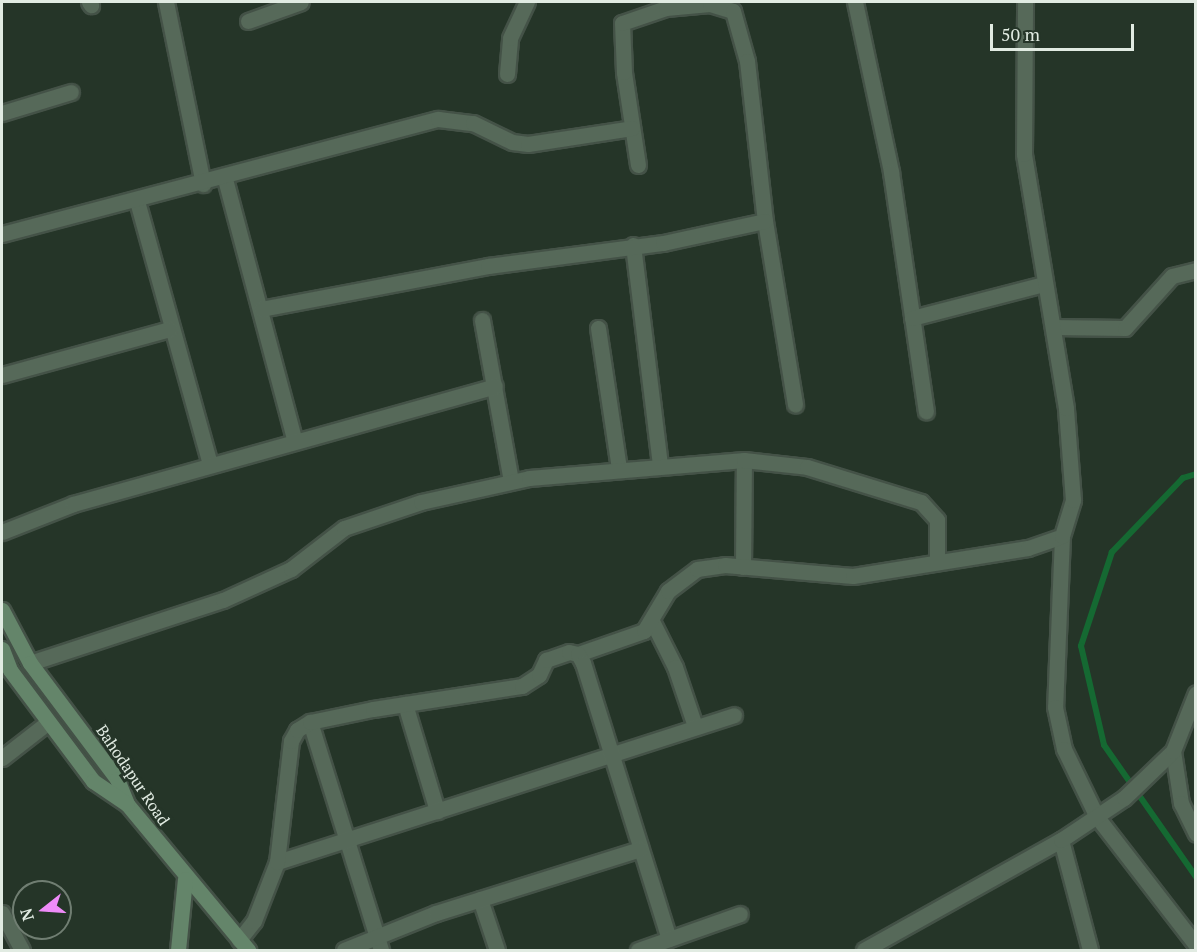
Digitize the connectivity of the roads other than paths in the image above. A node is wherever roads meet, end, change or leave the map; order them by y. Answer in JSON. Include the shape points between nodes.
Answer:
{"nodes":[{"id":1,"x":166,"y":2,"type":"edge"},
{"id":2,"x":301,"y":2,"type":"edge"},
{"id":3,"x":527,"y":2,"type":"edge"},
{"id":4,"x":855,"y":2,"type":"edge"},
{"id":5,"x":1025,"y":2,"type":"edge"},
{"id":6,"x":666,"y":5,"type":"edge"},
{"id":7,"x":248,"y":21,"type":"dead end"},
{"id":8,"x":507,"y":74,"type":"dead end"},
{"id":9,"x":71,"y":92,"type":"dead end"},
{"id":10,"x":2,"y":113,"type":"edge"},
{"id":11,"x":632,"y":128,"type":"junction"},
{"id":12,"x":638,"y":165,"type":"dead end"},
{"id":13,"x":225,"y":179,"type":"junction"},
{"id":14,"x":203,"y":184,"type":"junction"},
{"id":15,"x":137,"y":201,"type":"junction"},
{"id":16,"x":765,"y":221,"type":"junction"},
{"id":17,"x":2,"y":234,"type":"edge"},
{"id":18,"x":633,"y":245,"type":"junction"},
{"id":19,"x":1196,"y":270,"type":"edge"},
{"id":20,"x":1043,"y":284,"type":"junction"},
{"id":21,"x":261,"y":309,"type":"junction"},
{"id":22,"x":912,"y":318,"type":"junction"},
{"id":23,"x":482,"y":320,"type":"dead end"},
{"id":24,"x":1053,"y":327,"type":"junction"},
{"id":25,"x":598,"y":328,"type":"dead end"},
{"id":26,"x":170,"y":329,"type":"junction"},
{"id":27,"x":2,"y":375,"type":"edge"},
{"id":28,"x":495,"y":386,"type":"junction"},
{"id":29,"x":795,"y":405,"type":"dead end"},
{"id":30,"x":926,"y":411,"type":"dead end"},
{"id":31,"x":294,"y":439,"type":"junction"},
{"id":32,"x":744,"y":460,"type":"junction"},
{"id":33,"x":210,"y":465,"type":"junction"},
{"id":34,"x":660,"y":466,"type":"junction"},
{"id":35,"x":619,"y":469,"type":"junction"},
{"id":36,"x":511,"y":481,"type":"junction"},
{"id":37,"x":2,"y":532,"type":"edge"},
{"id":38,"x":1062,"y":536,"type":"junction"},
{"id":39,"x":937,"y":560,"type":"junction"},
{"id":40,"x":743,"y":567,"type":"junction"},
{"id":41,"x":2,"y":610,"type":"edge"},
{"id":42,"x":652,"y":621,"type":"junction"},
{"id":43,"x":2,"y":649,"type":"edge"},
{"id":44,"x":578,"y":654,"type":"junction"},
{"id":45,"x":30,"y":663,"type":"junction"},
{"id":46,"x":1196,"y":693,"type":"edge"},
{"id":47,"x":405,"y":704,"type":"junction"},
{"id":48,"x":734,"y":715,"type":"dead end"},
{"id":49,"x":310,"y":722,"type":"junction"},
{"id":50,"x":47,"y":723,"type":"junction"},
{"id":51,"x":695,"y":726,"type":"junction"},
{"id":52,"x":1173,"y":751,"type":"junction"},
{"id":53,"x":609,"y":753,"type":"junction"},
{"id":54,"x":2,"y":758,"type":"edge"},
{"id":55,"x":127,"y":804,"type":"junction"},
{"id":56,"x":437,"y":811,"type":"junction"},
{"id":57,"x":1103,"y":813,"type":"junction"},
{"id":58,"x":1196,"y":834,"type":"edge"},
{"id":59,"x":1061,"y":840,"type":"junction"},
{"id":60,"x":345,"y":843,"type":"junction"},
{"id":61,"x":640,"y":849,"type":"junction"},
{"id":62,"x":277,"y":862,"type":"junction"},
{"id":63,"x":185,"y":879,"type":"junction"},
{"id":64,"x":480,"y":899,"type":"junction"},
{"id":65,"x":2,"y":913,"type":"edge"},
{"id":66,"x":740,"y":914,"type":"dead end"},
{"id":67,"x":669,"y":939,"type":"junction"},
{"id":68,"x":379,"y":944,"type":"edge"},
{"id":69,"x":244,"y":945,"type":"edge"},
{"id":70,"x":1196,"y":945,"type":"edge"},
{"id":71,"x":22,"y":951,"type":"edge"},
{"id":72,"x":178,"y":951,"type":"edge"},
{"id":73,"x":344,"y":951,"type":"edge"},
{"id":74,"x":497,"y":951,"type":"edge"},
{"id":75,"x":638,"y":951,"type":"edge"},
{"id":76,"x":864,"y":951,"type":"edge"},
{"id":77,"x":1090,"y":951,"type":"edge"}],
"edges":[{"from":1,"to":14,"type":"street"},
{"from":2,"to":7,"type":"street"},
{"from":3,"to":8,"type":"street","via":[[510,38]]},
{"from":4,"to":22,"type":"street","via":[[886,141]]},
{"from":5,"to":20,"type":"street","via":[[1024,154]]},
{"from":6,"to":11,"type":"street","via":[[622,23]]},
{"from":6,"to":16,"type":"street","via":[[716,5],[734,11],[751,82]]},
{"from":9,"to":10,"type":"street"},
{"from":11,"to":12,"type":"street"},
{"from":11,"to":13,"type":"street","via":[[528,144],[512,142],[473,123],[438,119]]},
{"from":13,"to":14,"type":"street"},
{"from":13,"to":21,"type":"street"},
{"from":14,"to":15,"type":"street"},
{"from":15,"to":17,"type":"street"},
{"from":15,"to":26,"type":"street"},
{"from":16,"to":18,"type":"street"},
{"from":16,"to":29,"type":"street"},
{"from":18,"to":21,"type":"street","via":[[488,266]]},
{"from":18,"to":34,"type":"street"},
{"from":19,"to":24,"type":"street","via":[[1172,276],[1125,328]]},
{"from":20,"to":22,"type":"street"},
{"from":20,"to":24,"type":"street"},
{"from":21,"to":31,"type":"street"},
{"from":22,"to":30,"type":"street"},
{"from":23,"to":28,"type":"street"},
{"from":24,"to":38,"type":"street","via":[[1066,408],[1073,500]]},
{"from":25,"to":35,"type":"street"},
{"from":26,"to":27,"type":"street"},
{"from":26,"to":33,"type":"street"},
{"from":28,"to":31,"type":"street"},
{"from":28,"to":36,"type":"street"},
{"from":31,"to":33,"type":"street"},
{"from":32,"to":34,"type":"street"},
{"from":32,"to":39,"type":"street","via":[[807,467],[921,502],[937,520]]},
{"from":32,"to":40,"type":"street"},
{"from":33,"to":37,"type":"street","via":[[73,504]]},
{"from":34,"to":35,"type":"street"},
{"from":35,"to":36,"type":"street"},
{"from":36,"to":45,"type":"street","via":[[422,502],[344,528],[291,569],[257,586],[148,627]]},
{"from":38,"to":39,"type":"street","via":[[1028,548]]},
{"from":38,"to":57,"type":"street","via":[[1055,707],[1064,749]]},
{"from":39,"to":40,"type":"street","via":[[853,576]]},
{"from":40,"to":42,"type":"street","via":[[697,569],[680,579]]},
{"from":41,"to":45,"type":"main road","name":"Bahodapur Road"},
{"from":42,"to":44,"type":"street","via":[[633,636]]},
{"from":42,"to":51,"type":"street","via":[[675,667]]},
{"from":43,"to":50,"type":"main road","via":[[10,670]]},
{"from":44,"to":47,"type":"street","via":[[556,654],[546,660],[539,675],[522,686]]},
{"from":44,"to":53,"type":"street"},
{"from":45,"to":55,"type":"main road","name":"Bahodapur Road","via":[[117,779]]},
{"from":46,"to":52,"type":"street"},
{"from":47,"to":49,"type":"street"},
{"from":47,"to":56,"type":"street"},
{"from":48,"to":51,"type":"street"},
{"from":49,"to":60,"type":"street"},
{"from":49,"to":62,"type":"street","via":[[297,730],[291,741]]},
{"from":50,"to":54,"type":"street"},
{"from":50,"to":55,"type":"main road","via":[[93,780]]},
{"from":51,"to":53,"type":"street"},
{"from":52,"to":57,"type":"street","via":[[1157,770]]},
{"from":52,"to":58,"type":"street","via":[[1181,803]]},
{"from":53,"to":56,"type":"street"},
{"from":53,"to":61,"type":"street"},
{"from":55,"to":63,"type":"main road","name":"Bahodapur Road"},
{"from":56,"to":60,"type":"street"},
{"from":57,"to":59,"type":"street"},
{"from":57,"to":70,"type":"street"},
{"from":59,"to":76,"type":"street"},
{"from":59,"to":77,"type":"street"},
{"from":60,"to":62,"type":"street"},
{"from":60,"to":68,"type":"street"},
{"from":61,"to":64,"type":"street"},
{"from":61,"to":67,"type":"street"},
{"from":62,"to":69,"type":"street"},
{"from":63,"to":69,"type":"main road","name":"Bahodapur Road"},
{"from":63,"to":72,"type":"main road"},
{"from":64,"to":68,"type":"street"},
{"from":64,"to":74,"type":"street"},
{"from":65,"to":71,"type":"street"},
{"from":66,"to":67,"type":"street"},
{"from":67,"to":75,"type":"street"},
{"from":68,"to":73,"type":"street"}]}
